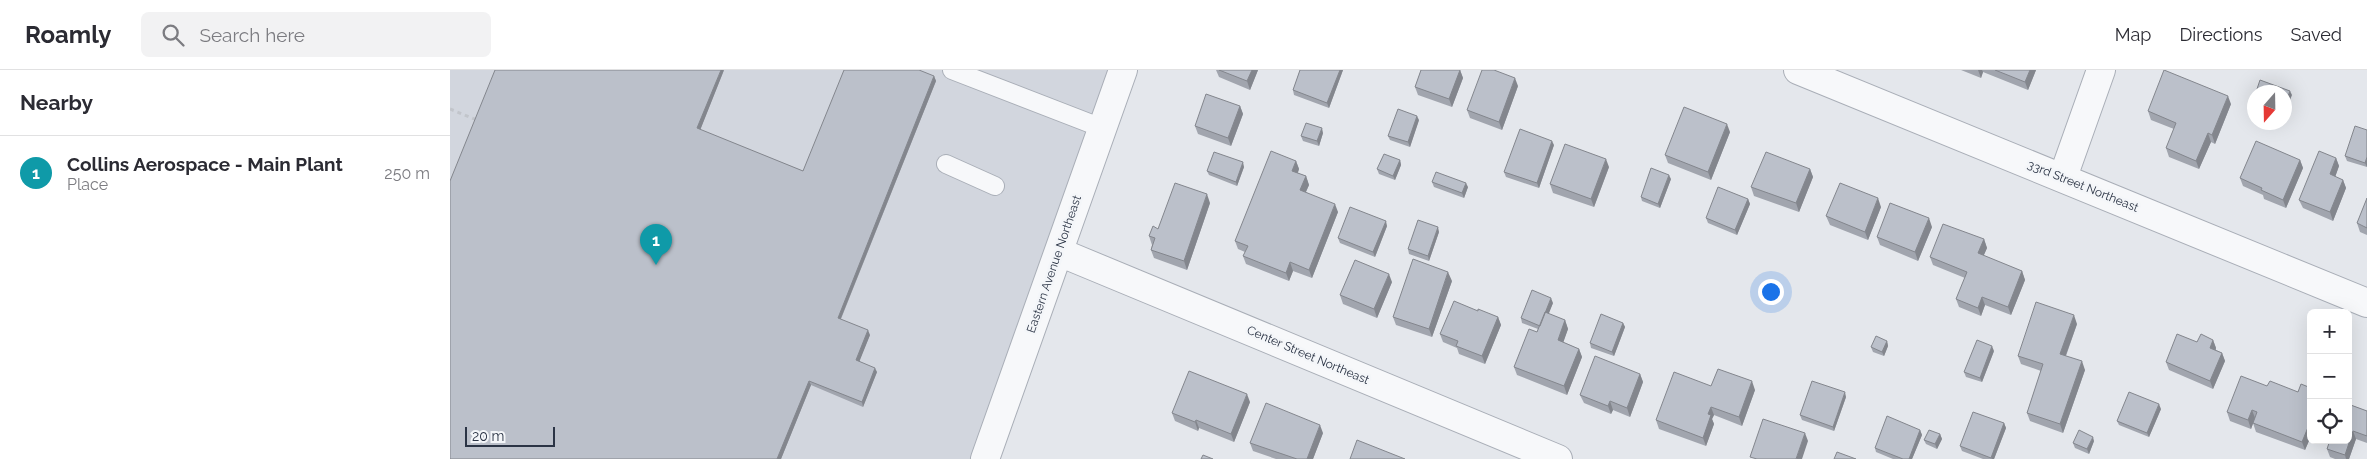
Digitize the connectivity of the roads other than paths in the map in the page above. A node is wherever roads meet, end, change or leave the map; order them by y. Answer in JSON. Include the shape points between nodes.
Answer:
{"nodes":[{"id":1,"x":952,"y":70,"type":"edge"},
{"id":2,"x":1123,"y":70,"type":"edge"},
{"id":3,"x":1798,"y":70,"type":"edge"},
{"id":4,"x":2101,"y":70,"type":"edge"},
{"id":5,"x":1102,"y":128,"type":"junction"},
{"id":6,"x":946,"y":164,"type":"dead end"},
{"id":7,"x":2063,"y":177,"type":"junction"},
{"id":8,"x":995,"y":186,"type":"dead end"},
{"id":9,"x":1058,"y":252,"type":"junction"},
{"id":10,"x":2367,"y":302,"type":"edge"},
{"id":11,"x":985,"y":459,"type":"edge"},
{"id":12,"x":1558,"y":459,"type":"edge"}],
"edges":[{"from":1,"to":5,"type":"lane"},
{"from":2,"to":5,"type":"street","name":"Eastern Avenue Northeast"},
{"from":3,"to":7,"type":"street","name":"33rd Street Northeast"},
{"from":4,"to":7,"type":"street"},
{"from":5,"to":9,"type":"street","name":"Eastern Avenue Northeast"},
{"from":6,"to":8,"type":"lane"},
{"from":7,"to":10,"type":"street","name":"33rd Street Northeast"},
{"from":9,"to":11,"type":"street","name":"Eastern Avenue Northeast"},
{"from":9,"to":12,"type":"street","name":"Center Street Northeast"}]}
